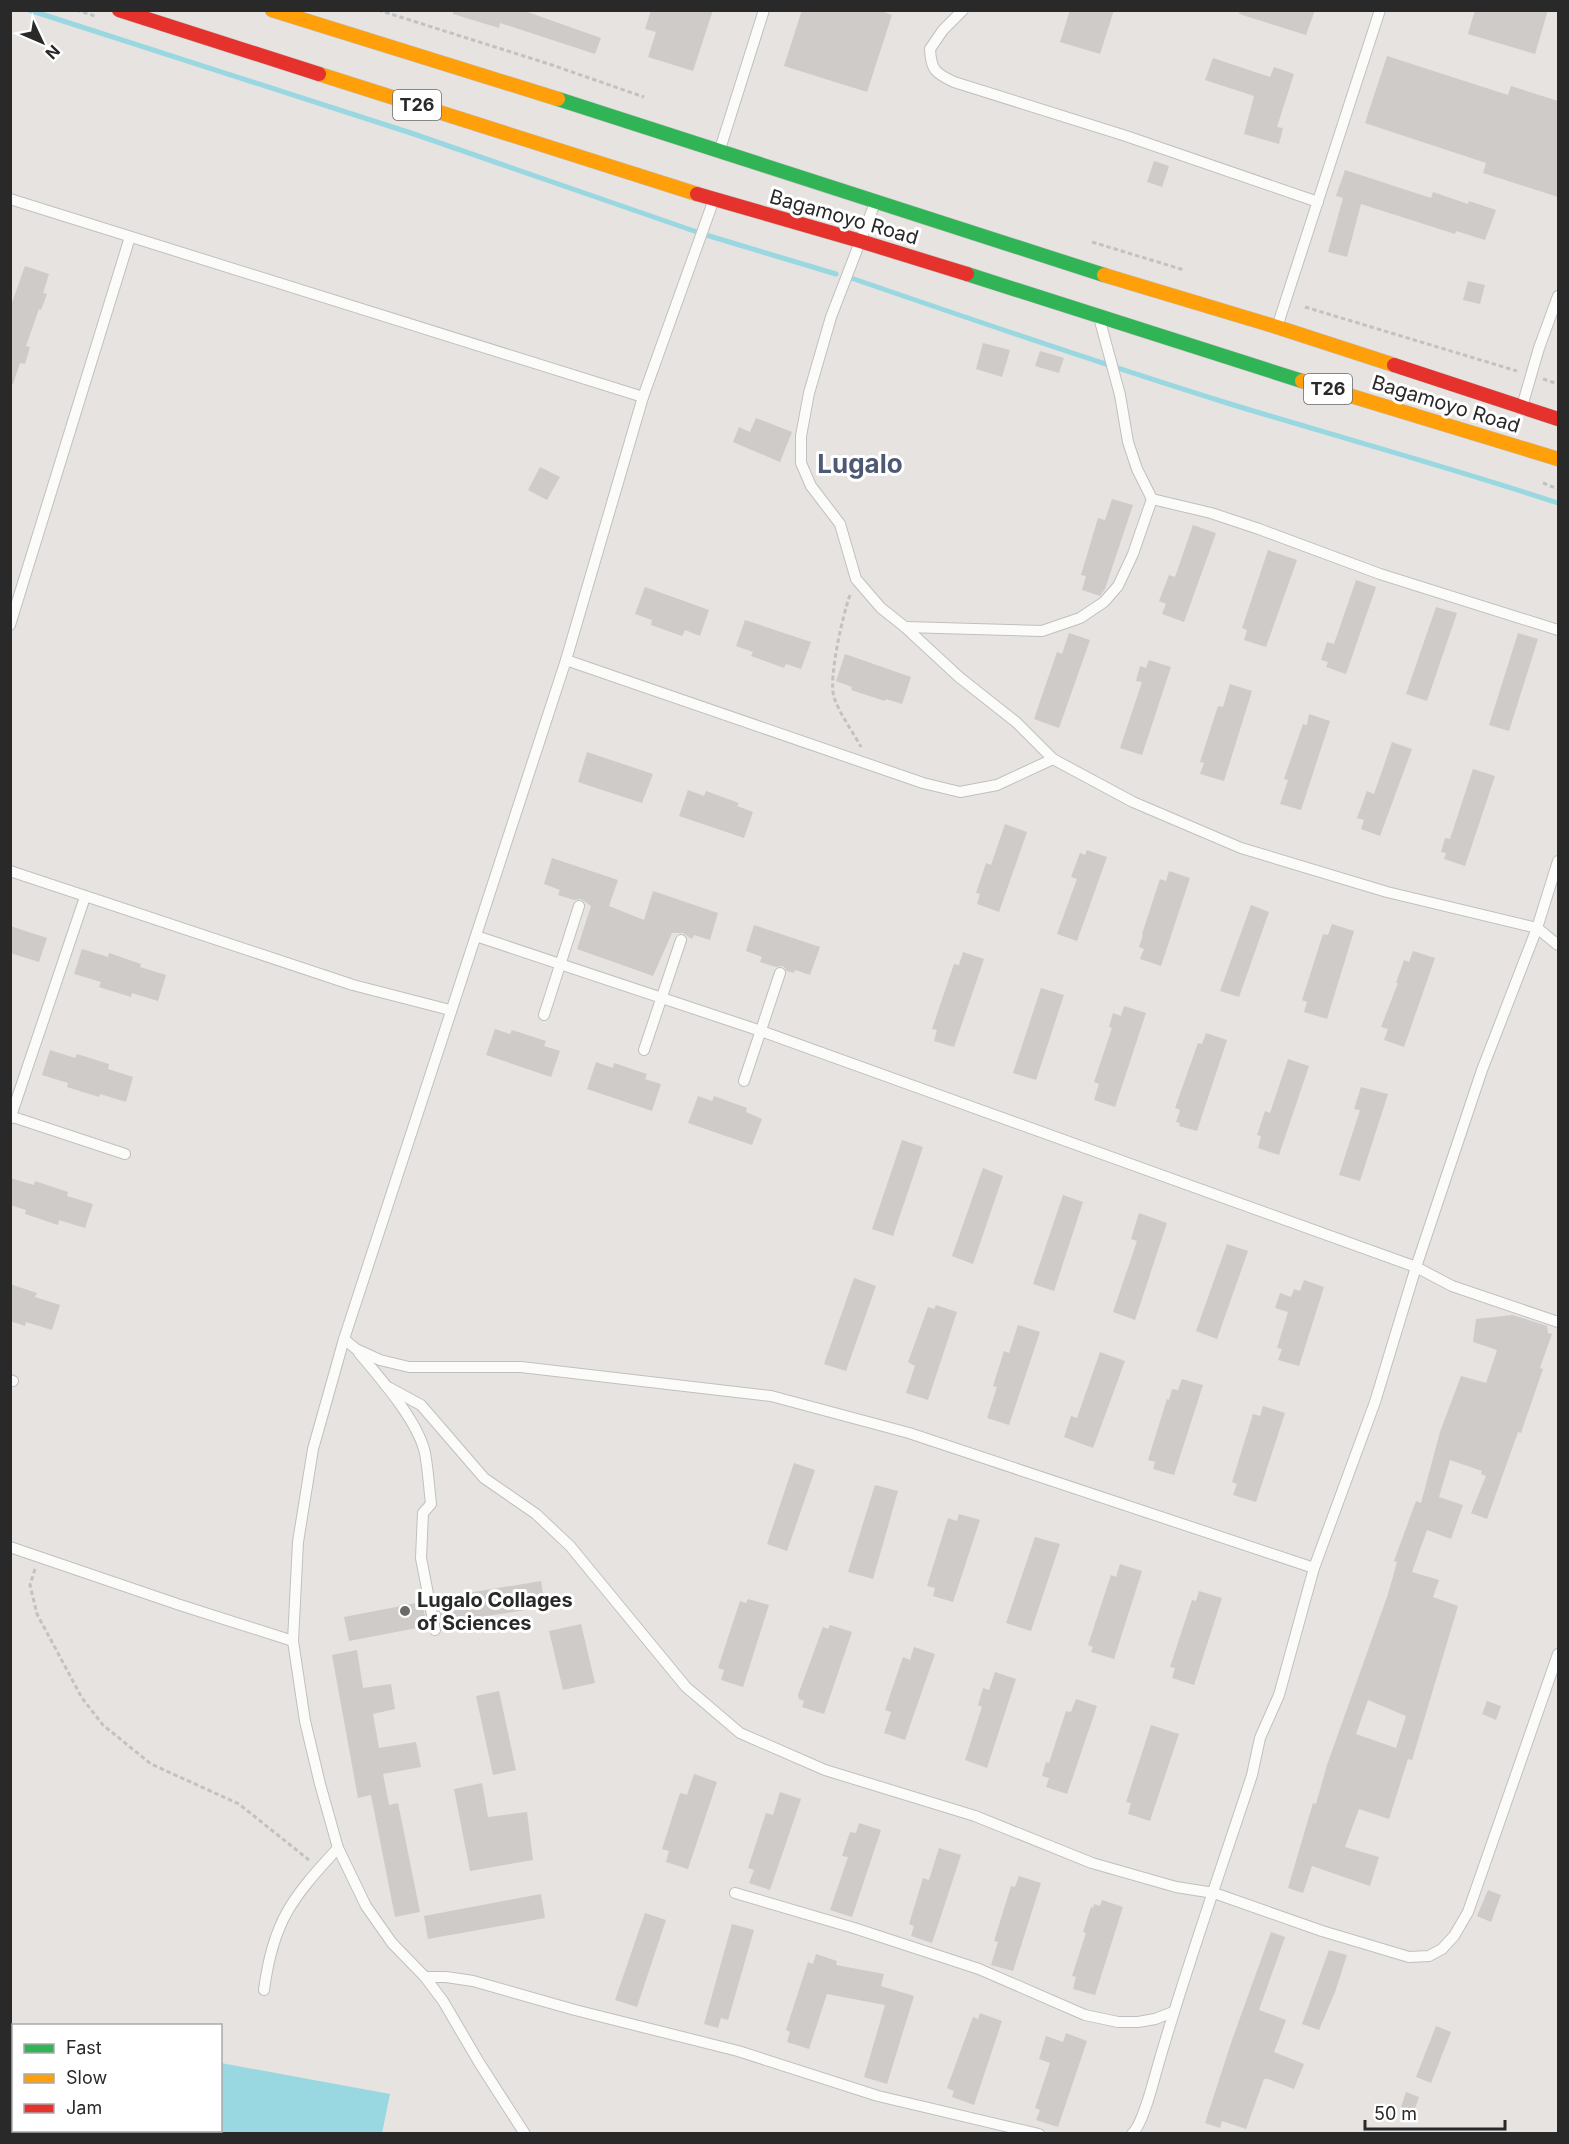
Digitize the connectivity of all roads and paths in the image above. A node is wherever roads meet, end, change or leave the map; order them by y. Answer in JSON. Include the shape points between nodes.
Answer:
{"nodes":[{"id":1,"x":119,"y":10,"type":"edge"},
{"id":2,"x":272,"y":10,"type":"edge"},
{"id":3,"x":378,"y":10,"type":"edge"},
{"id":4,"x":764,"y":10,"type":"edge"},
{"id":5,"x":963,"y":10,"type":"edge"},
{"id":6,"x":1380,"y":10,"type":"edge"},
{"id":7,"x":645,"y":98,"type":"dead end"},
{"id":8,"x":720,"y":150,"type":"junction"},
{"id":9,"x":10,"y":199,"type":"edge"},
{"id":10,"x":714,"y":200,"type":"junction"},
{"id":11,"x":876,"y":201,"type":"junction"},
{"id":12,"x":1318,"y":202,"type":"junction"},
{"id":13,"x":130,"y":237,"type":"junction"},
{"id":14,"x":860,"y":241,"type":"junction"},
{"id":15,"x":1558,"y":296,"type":"edge"},
{"id":16,"x":1286,"y":301,"type":"junction"},
{"id":17,"x":1098,"y":315,"type":"junction"},
{"id":18,"x":1277,"y":327,"type":"junction"},
{"id":19,"x":1531,"y":375,"type":"junction"},
{"id":20,"x":1558,"y":384,"type":"edge"},
{"id":21,"x":643,"y":397,"type":"junction"},
{"id":22,"x":1522,"y":406,"type":"junction"},
{"id":23,"x":1558,"y":418,"type":"edge"},
{"id":24,"x":1558,"y":459,"type":"edge"},
{"id":25,"x":1152,"y":499,"type":"junction"},
{"id":26,"x":856,"y":579,"type":"junction"},
{"id":27,"x":10,"y":625,"type":"edge"},
{"id":28,"x":905,"y":627,"type":"junction"},
{"id":29,"x":1558,"y":630,"type":"edge"},
{"id":30,"x":566,"y":660,"type":"junction"},
{"id":31,"x":1053,"y":759,"type":"junction"},
{"id":32,"x":871,"y":765,"type":"junction"},
{"id":33,"x":1558,"y":861,"type":"edge"},
{"id":34,"x":10,"y":872,"type":"edge"},
{"id":35,"x":85,"y":897,"type":"junction"},
{"id":36,"x":579,"y":906,"type":"dead end"},
{"id":37,"x":1538,"y":928,"type":"junction"},
{"id":38,"x":476,"y":936,"type":"junction"},
{"id":39,"x":681,"y":940,"type":"dead end"},
{"id":40,"x":1558,"y":945,"type":"edge"},
{"id":41,"x":560,"y":964,"type":"junction"},
{"id":42,"x":780,"y":973,"type":"dead end"},
{"id":43,"x":662,"y":998,"type":"junction"},
{"id":44,"x":450,"y":1010,"type":"junction"},
{"id":45,"x":544,"y":1015,"type":"dead end"},
{"id":46,"x":761,"y":1031,"type":"junction"},
{"id":47,"x":644,"y":1050,"type":"dead end"},
{"id":48,"x":744,"y":1080,"type":"dead end"},
{"id":49,"x":11,"y":1117,"type":"edge"},
{"id":50,"x":125,"y":1154,"type":"dead end"},
{"id":51,"x":1416,"y":1267,"type":"junction"},
{"id":52,"x":1558,"y":1322,"type":"edge"},
{"id":53,"x":344,"y":1339,"type":"junction"},
{"id":54,"x":356,"y":1349,"type":"junction"},
{"id":55,"x":386,"y":1386,"type":"junction"},
{"id":56,"x":10,"y":1547,"type":"edge"},
{"id":57,"x":40,"y":1556,"type":"junction"},
{"id":58,"x":1314,"y":1568,"type":"junction"},
{"id":59,"x":435,"y":1630,"type":"dead end"},
{"id":60,"x":293,"y":1641,"type":"junction"},
{"id":61,"x":1558,"y":1654,"type":"edge"},
{"id":62,"x":338,"y":1848,"type":"junction"},
{"id":63,"x":320,"y":1868,"type":"junction"},
{"id":64,"x":735,"y":1893,"type":"dead end"},
{"id":65,"x":1214,"y":1893,"type":"junction"},
{"id":66,"x":425,"y":1977,"type":"junction"},
{"id":67,"x":264,"y":1990,"type":"dead end"},
{"id":68,"x":1173,"y":2012,"type":"junction"},
{"id":69,"x":525,"y":2133,"type":"edge"},
{"id":70,"x":1039,"y":2133,"type":"edge"},
{"id":71,"x":1132,"y":2133,"type":"edge"}],
"edges":[{"from":1,"to":10,"type":"highway","name":"Bagamoyo Road","number":"T26"},
{"from":2,"to":8,"type":"highway","name":"Bagamoyo Road","number":"T26"},
{"from":3,"to":7,"type":"path"},
{"from":4,"to":8,"type":"lane"},
{"from":5,"to":12,"type":"lane","via":[[930,49],[931,65],[940,75]]},
{"from":6,"to":12,"type":"lane"},
{"from":8,"to":11,"type":"highway","name":"Bagamoyo Road","number":"T26"},
{"from":9,"to":13,"type":"lane"},
{"from":10,"to":14,"type":"highway","name":"Bagamoyo Road","number":"T26"},
{"from":10,"to":21,"type":"lane"},
{"from":11,"to":14,"type":"lane"},
{"from":11,"to":18,"type":"highway","name":"Bagamoyo Road","number":"T26"},
{"from":12,"to":16,"type":"lane"},
{"from":13,"to":21,"type":"lane"},
{"from":13,"to":27,"type":"lane"},
{"from":14,"to":17,"type":"highway","name":"Bagamoyo Road","number":"T26"},
{"from":14,"to":26,"type":"lane","via":[[831,317],[801,436],[801,463],[811,486],[840,524]]},
{"from":15,"to":19,"type":"lane"},
{"from":16,"to":18,"type":"lane"},
{"from":16,"to":19,"type":"path"},
{"from":17,"to":24,"type":"highway","name":"Bagamoyo Road","number":"T26"},
{"from":17,"to":25,"type":"lane","via":[[1120,394],[1128,442]]},
{"from":18,"to":22,"type":"highway","name":"Bagamoyo Road","number":"T26"},
{"from":19,"to":20,"type":"path"},
{"from":19,"to":22,"type":"lane"},
{"from":21,"to":30,"type":"lane"},
{"from":22,"to":23,"type":"highway","name":"Bagamoyo Road","number":"T26"},
{"from":25,"to":28,"type":"lane","via":[[1118,586],[1104,602],[1080,618],[1042,631]]},
{"from":25,"to":29,"type":"lane","via":[[1240,522],[1390,577]]},
{"from":26,"to":28,"type":"lane","via":[[881,608]]},
{"from":26,"to":32,"type":"path","via":[[845,610],[832,681],[833,697]]},
{"from":28,"to":31,"type":"lane"},
{"from":30,"to":32,"type":"lane"},
{"from":30,"to":38,"type":"lane"},
{"from":31,"to":32,"type":"lane","via":[[997,784],[960,792]]},
{"from":31,"to":37,"type":"lane","via":[[1133,802],[1241,848],[1387,892]]},
{"from":33,"to":37,"type":"lane"},
{"from":34,"to":35,"type":"lane"},
{"from":35,"to":44,"type":"lane","via":[[353,985]]},
{"from":35,"to":49,"type":"lane"},
{"from":36,"to":41,"type":"lane"},
{"from":37,"to":40,"type":"lane"},
{"from":37,"to":51,"type":"lane","via":[[1482,1070]]},
{"from":38,"to":41,"type":"lane"},
{"from":38,"to":44,"type":"lane"},
{"from":39,"to":43,"type":"lane"},
{"from":41,"to":43,"type":"lane"},
{"from":41,"to":45,"type":"lane"},
{"from":42,"to":46,"type":"lane"},
{"from":43,"to":46,"type":"lane"},
{"from":43,"to":47,"type":"lane"},
{"from":44,"to":53,"type":"lane"},
{"from":46,"to":48,"type":"lane"},
{"from":46,"to":51,"type":"lane"},
{"from":49,"to":50,"type":"lane"},
{"from":51,"to":52,"type":"lane","via":[[1452,1286]]},
{"from":51,"to":58,"type":"lane","via":[[1375,1402]]},
{"from":53,"to":54,"type":"lane"},
{"from":53,"to":60,"type":"lane","via":[[313,1449],[298,1542]]},
{"from":54,"to":55,"type":"lane"},
{"from":54,"to":58,"type":"lane","via":[[409,1367],[521,1367],[771,1396],[909,1433]]},
{"from":55,"to":59,"type":"lane","via":[[417,1432],[425,1452],[430,1504],[423,1513],[422,1558]]},
{"from":55,"to":65,"type":"lane","via":[[421,1405],[484,1478],[536,1515],[570,1546],[686,1687],[740,1734],[825,1770],[975,1816],[1092,1863],[1176,1887]]},
{"from":56,"to":57,"type":"lane"},
{"from":57,"to":60,"type":"lane"},
{"from":57,"to":63,"type":"path","via":[[30,1585],[37,1614],[82,1698],[103,1725],[151,1764],[239,1804]]},
{"from":58,"to":65,"type":"lane","via":[[1279,1695],[1260,1738]]},
{"from":60,"to":62,"type":"lane","via":[[305,1721]]},
{"from":61,"to":65,"type":"lane","via":[[1468,1912],[1442,1949],[1429,1956],[1409,1956]]},
{"from":62,"to":63,"type":"lane"},
{"from":62,"to":66,"type":"lane","via":[[366,1906],[392,1943]]},
{"from":63,"to":67,"type":"lane","via":[[293,1899],[277,1929]]},
{"from":64,"to":68,"type":"lane","via":[[979,1969],[1085,2015],[1138,2022]]},
{"from":65,"to":68,"type":"lane"},
{"from":66,"to":69,"type":"lane","via":[[444,2001]]},
{"from":66,"to":70,"type":"lane","via":[[473,1981],[738,2051],[878,2096]]},
{"from":68,"to":71,"type":"lane","via":[[1147,2103]]}]}
